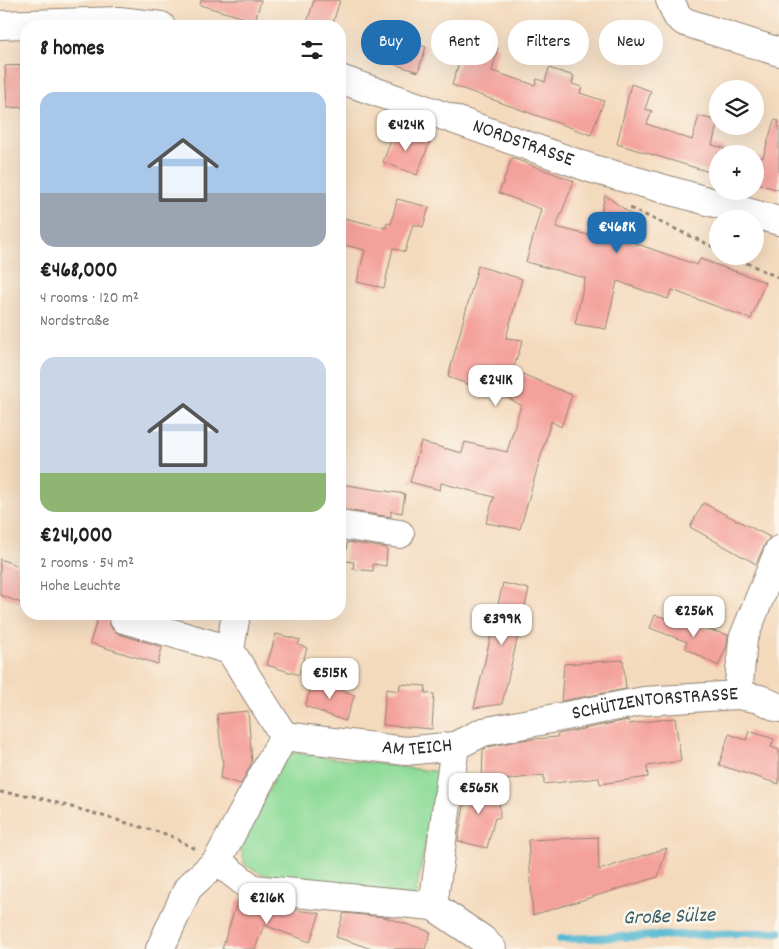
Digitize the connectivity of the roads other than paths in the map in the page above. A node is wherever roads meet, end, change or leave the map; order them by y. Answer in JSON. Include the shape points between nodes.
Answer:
{"nodes":[{"id":1,"x":670,"y":0,"type":"edge"},
{"id":2,"x":20,"y":24,"type":"edge"},
{"id":3,"x":0,"y":25,"type":"edge"},
{"id":4,"x":779,"y":52,"type":"edge"},
{"id":5,"x":346,"y":81,"type":"edge"},
{"id":6,"x":779,"y":221,"type":"edge"},
{"id":7,"x":346,"y":526,"type":"edge"},
{"id":8,"x":400,"y":534,"type":"dead end"},
{"id":9,"x":779,"y":550,"type":"edge"},
{"id":10,"x":127,"y":620,"type":"edge"},
{"id":11,"x":235,"y":620,"type":"edge"},
{"id":12,"x":230,"y":650,"type":"junction"},
{"id":13,"x":738,"y":695,"type":"junction"},
{"id":14,"x":779,"y":708,"type":"edge"},
{"id":15,"x":284,"y":736,"type":"junction"},
{"id":16,"x":455,"y":746,"type":"junction"},
{"id":17,"x":217,"y":861,"type":"junction"},
{"id":18,"x":433,"y":906,"type":"junction"},
{"id":19,"x":160,"y":949,"type":"edge"},
{"id":20,"x":492,"y":949,"type":"edge"}],
"edges":[{"from":1,"to":4,"type":"street","via":[[677,16],[684,22]]},
{"from":2,"to":3,"type":"street"},
{"from":5,"to":6,"type":"street","name":"NORDSTRASSE","via":[[593,168]]},
{"from":7,"to":8,"type":"street"},
{"from":9,"to":13,"type":"street","name":"SCHÜTZENTORSTRASSE","via":[[743,639]]},
{"from":10,"to":12,"type":"street"},
{"from":11,"to":12,"type":"street"},
{"from":12,"to":15,"type":"street"},
{"from":13,"to":14,"type":"street","via":[[760,699]]},
{"from":13,"to":16,"type":"street","name":"SCHÜTZENTORSTRASSE","via":[[644,701],[483,732]]},
{"from":15,"to":16,"type":"street","name":"AM TEICH","via":[[406,752]]},
{"from":15,"to":17,"type":"street"},
{"from":16,"to":18,"type":"street","name":"AM TEICH"},
{"from":17,"to":18,"type":"street","via":[[253,889]]},
{"from":17,"to":19,"type":"street","via":[[188,888]]},
{"from":18,"to":20,"type":"street"}]}
